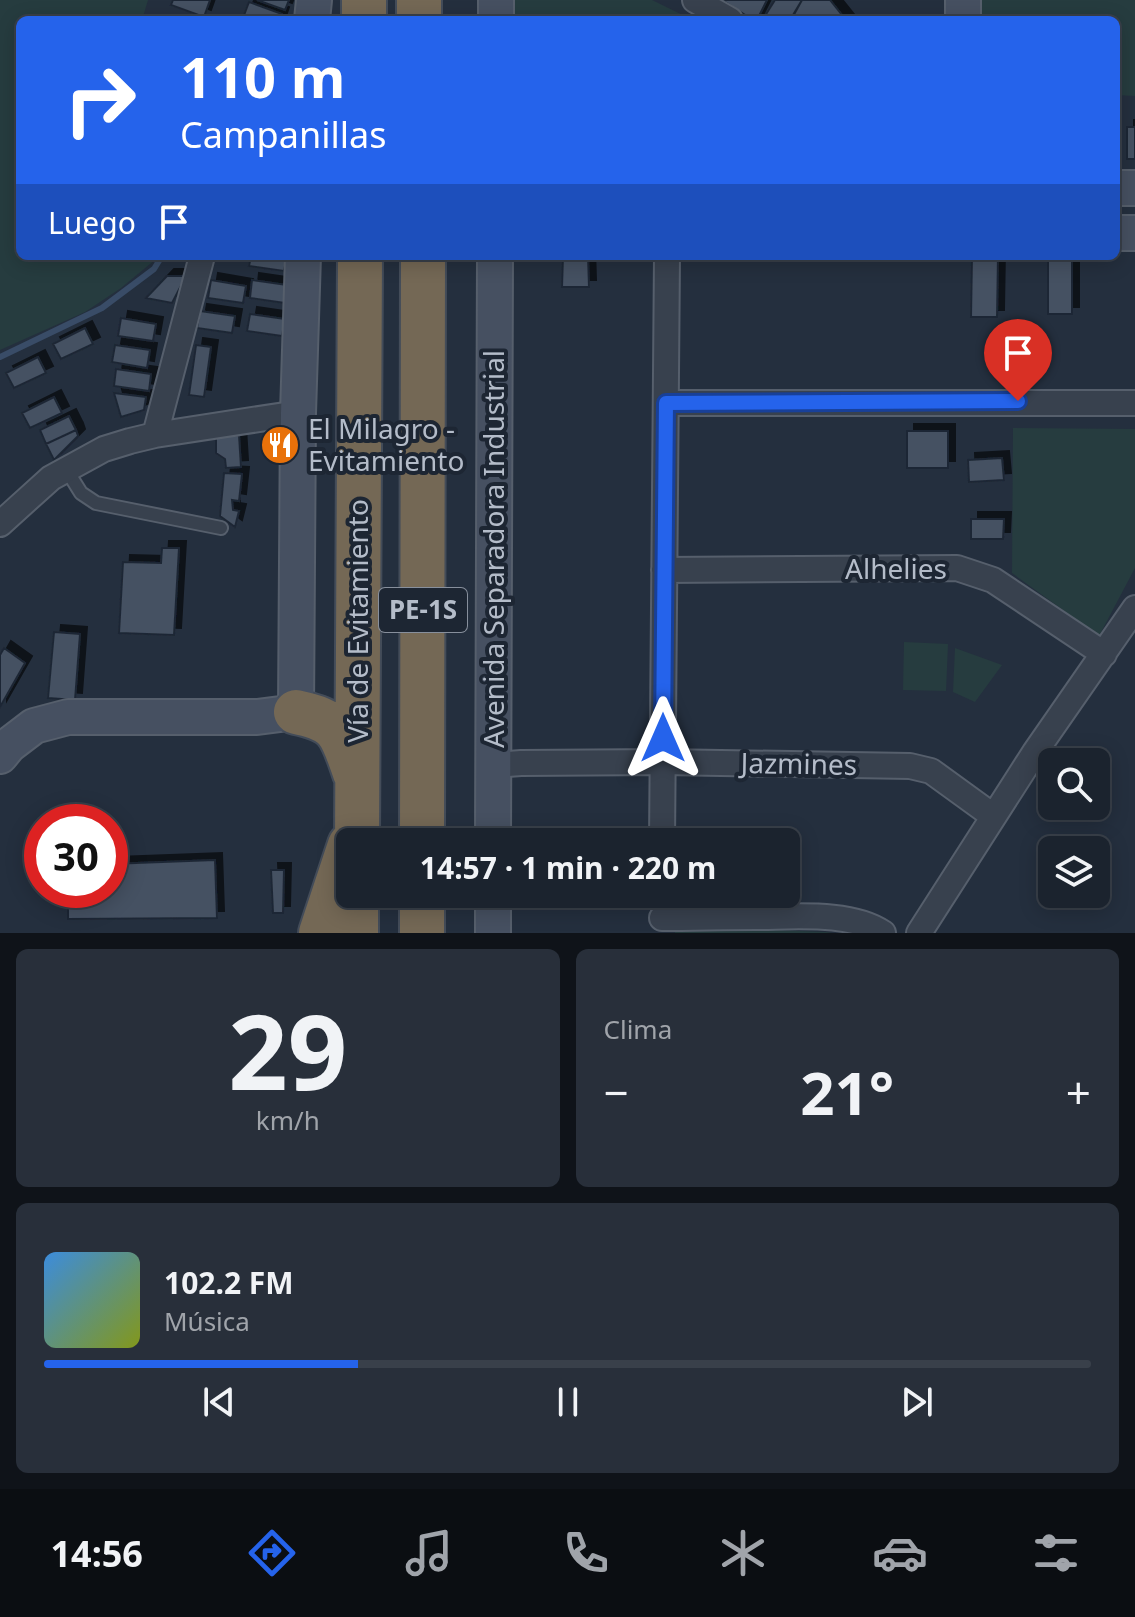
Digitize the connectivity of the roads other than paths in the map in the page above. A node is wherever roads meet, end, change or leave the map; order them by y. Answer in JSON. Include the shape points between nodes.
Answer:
{"nodes":[{"id":1,"x":695,"y":0,"type":"edge"},
{"id":2,"x":723,"y":16,"type":"edge"},
{"id":3,"x":201,"y":260,"type":"edge"},
{"id":4,"x":303,"y":260,"type":"edge"},
{"id":5,"x":360,"y":260,"type":"edge"},
{"id":6,"x":423,"y":260,"type":"edge"},
{"id":7,"x":495,"y":260,"type":"edge"},
{"id":8,"x":667,"y":260,"type":"edge"},
{"id":9,"x":666,"y":403,"type":"junction"},
{"id":10,"x":1135,"y":403,"type":"edge"},
{"id":11,"x":298,"y":413,"type":"junction"},
{"id":12,"x":155,"y":435,"type":"junction"},
{"id":13,"x":66,"y":469,"type":"junction"},
{"id":14,"x":0,"y":524,"type":"edge"},
{"id":15,"x":221,"y":528,"type":"dead end"},
{"id":16,"x":664,"y":570,"type":"junction"},
{"id":17,"x":1135,"y":608,"type":"edge"},
{"id":18,"x":359,"y":634,"type":"junction"},
{"id":19,"x":1104,"y":654,"type":"junction"},
{"id":20,"x":296,"y":712,"type":"junction"},
{"id":21,"x":0,"y":756,"type":"edge"},
{"id":22,"x":663,"y":762,"type":"junction"},
{"id":23,"x":493,"y":765,"type":"junction"},
{"id":24,"x":993,"y":816,"type":"junction"},
{"id":25,"x":355,"y":827,"type":"edge"},
{"id":26,"x":422,"y":828,"type":"edge"},
{"id":27,"x":493,"y":828,"type":"edge"},
{"id":28,"x":662,"y":828,"type":"edge"},
{"id":29,"x":356,"y":908,"type":"edge"},
{"id":30,"x":422,"y":908,"type":"edge"},
{"id":31,"x":493,"y":908,"type":"edge"},
{"id":32,"x":662,"y":915,"type":"edge"},
{"id":33,"x":321,"y":933,"type":"edge"},
{"id":34,"x":356,"y":933,"type":"edge"},
{"id":35,"x":422,"y":933,"type":"edge"},
{"id":36,"x":493,"y":933,"type":"edge"},
{"id":37,"x":883,"y":933,"type":"edge"},
{"id":38,"x":919,"y":933,"type":"edge"}],
"edges":[{"from":1,"to":2,"type":"street"},
{"from":3,"to":12,"type":"street"},
{"from":4,"to":11,"type":"street"},
{"from":5,"to":18,"type":"highway","name":"Vía de Evitamiento","number":"PE-1S"},
{"from":6,"to":26,"type":"highway","number":"PE-1S"},
{"from":7,"to":23,"type":"street","name":"Avenida Separadora Industrial"},
{"from":8,"to":9,"type":"street"},
{"from":9,"to":10,"type":"street"},
{"from":9,"to":16,"type":"street"},
{"from":11,"to":12,"type":"street"},
{"from":11,"to":20,"type":"street"},
{"from":12,"to":13,"type":"street","via":[[104,449]]},
{"from":13,"to":14,"type":"street"},
{"from":13,"to":15,"type":"lane","via":[[81,493],[96,503]]},
{"from":16,"to":19,"type":"street","name":"Alhelies","via":[[957,568],[993,580]]},
{"from":16,"to":22,"type":"street"},
{"from":17,"to":19,"type":"street"},
{"from":18,"to":20,"type":"highway","via":[[331,682]]},
{"from":18,"to":25,"type":"highway","name":"Vía de Evitamiento","number":"PE-1S"},
{"from":19,"to":24,"type":"street"},
{"from":20,"to":21,"type":"street","via":[[257,717],[68,717],[34,726]]},
{"from":20,"to":25,"type":"highway","via":[[329,722],[340,733]]},
{"from":22,"to":23,"type":"street","name":"Jazmines"},
{"from":22,"to":24,"type":"street","name":"Jazmines","via":[[910,766],[931,771]]},
{"from":22,"to":28,"type":"street"},
{"from":23,"to":27,"type":"street","name":"Avenida Separadora Industrial"},
{"from":24,"to":38,"type":"street"},
{"from":25,"to":33,"type":"highway","name":"Vía de Evitamiento"},
{"from":29,"to":34,"type":"highway"},
{"from":30,"to":35,"type":"highway"},
{"from":31,"to":36,"type":"street"},
{"from":32,"to":37,"type":"street","via":[[844,919]]}]}
